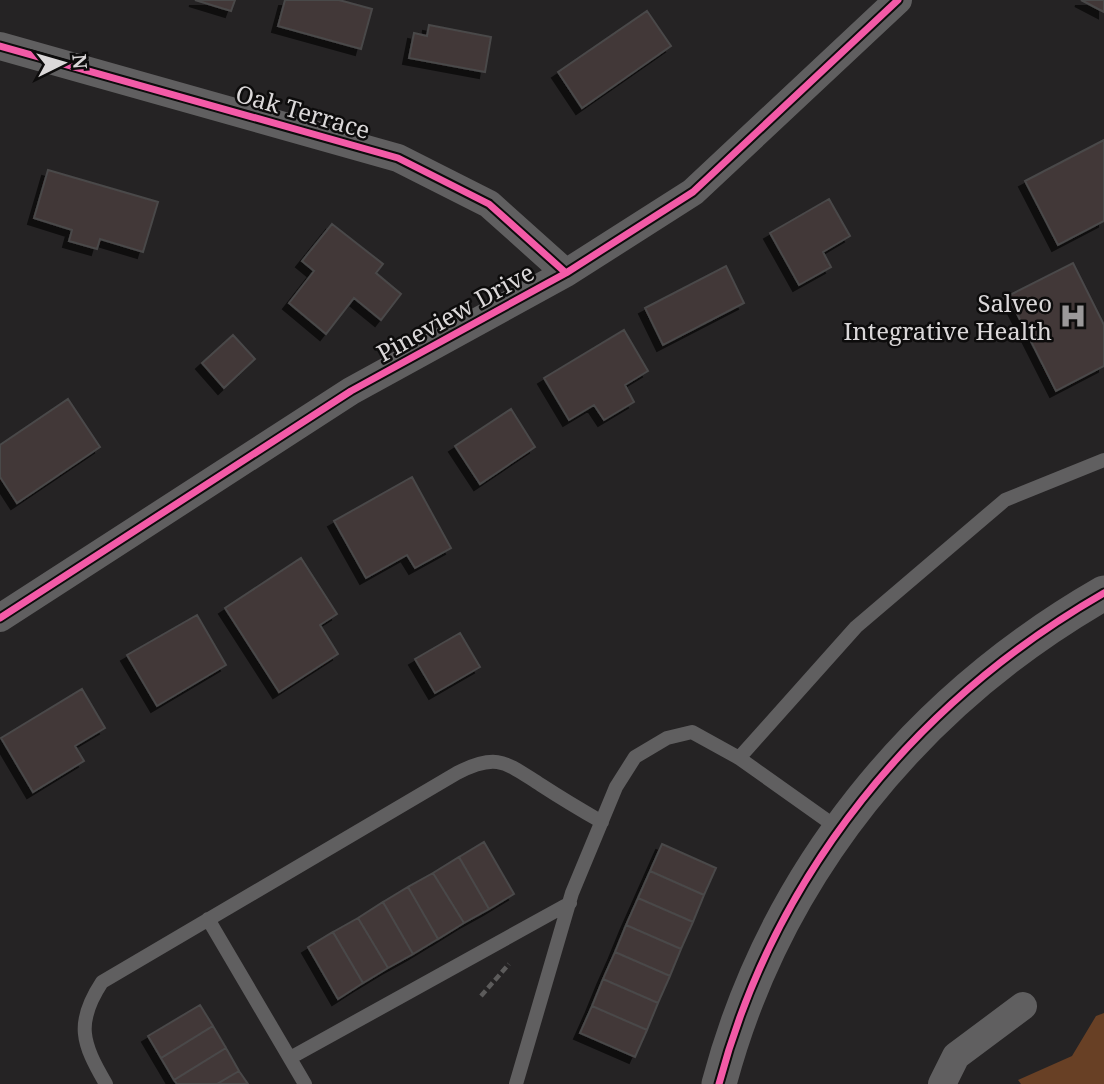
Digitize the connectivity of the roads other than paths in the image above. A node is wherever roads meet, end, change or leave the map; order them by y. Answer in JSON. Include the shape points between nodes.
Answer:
{"nodes":[{"id":1,"x":898,"y":0,"type":"edge"},
{"id":2,"x":0,"y":46,"type":"edge"},
{"id":3,"x":566,"y":273,"type":"junction"},
{"id":4,"x":1104,"y":460,"type":"edge"},
{"id":5,"x":1104,"y":593,"type":"edge"},
{"id":6,"x":0,"y":618,"type":"edge"},
{"id":7,"x":739,"y":758,"type":"junction"},
{"id":8,"x":602,"y":822,"type":"junction"},
{"id":9,"x":839,"y":829,"type":"junction"},
{"id":10,"x":570,"y":903,"type":"junction"},
{"id":11,"x":208,"y":919,"type":"junction"},
{"id":12,"x":1023,"y":1006,"type":"dead end"},
{"id":13,"x":289,"y":1058,"type":"junction"},
{"id":14,"x":106,"y":1084,"type":"edge"},
{"id":15,"x":305,"y":1084,"type":"edge"},
{"id":16,"x":516,"y":1084,"type":"edge"},
{"id":17,"x":719,"y":1084,"type":"edge"},
{"id":18,"x":942,"y":1084,"type":"edge"}],
"edges":[{"from":1,"to":3,"type":"street","name":"Pineview Drive","via":[[694,192]]},
{"from":2,"to":3,"type":"street","name":"Oak Terrace","via":[[398,158],[489,204]]},
{"from":3,"to":6,"type":"street","name":"Pineview Drive","via":[[351,391]]},
{"from":4,"to":7,"type":"lane","via":[[1005,500],[856,626]]},
{"from":5,"to":9,"type":"street","via":[[1027,642],[971,686],[917,736]]},
{"from":7,"to":8,"type":"lane","via":[[692,732],[667,738],[635,757]]},
{"from":7,"to":9,"type":"lane"},
{"from":8,"to":10,"type":"lane"},
{"from":8,"to":11,"type":"lane","via":[[518,768],[478,762]]},
{"from":9,"to":17,"type":"street","via":[[816,861],[761,966]]},
{"from":10,"to":13,"type":"lane"},
{"from":10,"to":16,"type":"lane"},
{"from":11,"to":13,"type":"lane"},
{"from":11,"to":14,"type":"lane","via":[[102,982],[88,1003],[83,1028]]},
{"from":12,"to":18,"type":"street","via":[[956,1056]]},
{"from":13,"to":15,"type":"lane"}]}
